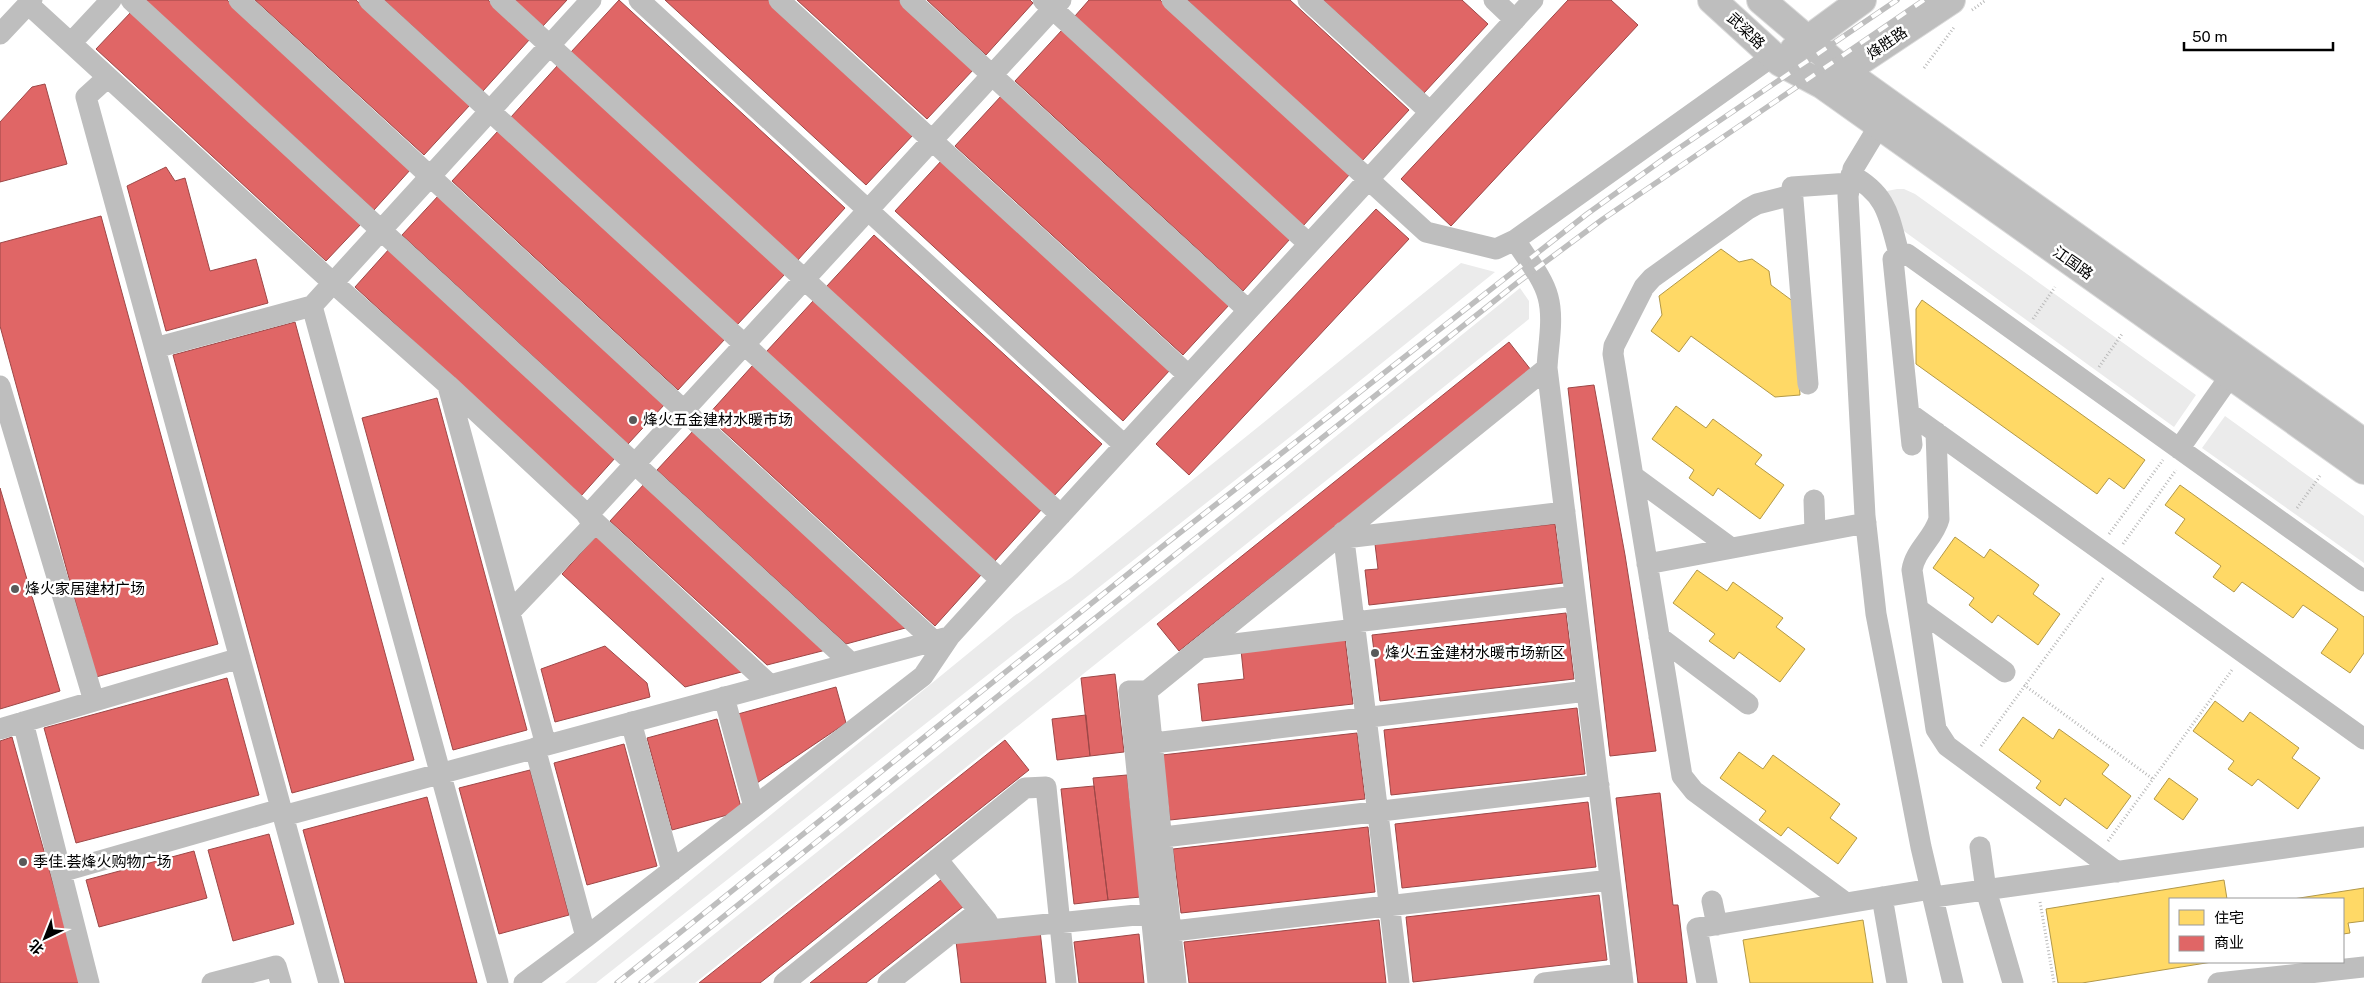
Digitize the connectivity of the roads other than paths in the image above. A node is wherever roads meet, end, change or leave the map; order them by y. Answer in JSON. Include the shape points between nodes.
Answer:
{"nodes":[{"id":1,"x":110,"y":0,"type":"edge"},
{"id":2,"x":131,"y":0,"type":"edge"},
{"id":3,"x":239,"y":0,"type":"edge"},
{"id":4,"x":369,"y":0,"type":"edge"},
{"id":5,"x":500,"y":0,"type":"edge"},
{"id":6,"x":591,"y":0,"type":"edge"},
{"id":7,"x":639,"y":0,"type":"edge"},
{"id":8,"x":779,"y":0,"type":"edge"},
{"id":9,"x":910,"y":0,"type":"edge"},
{"id":10,"x":1172,"y":0,"type":"edge"},
{"id":11,"x":1308,"y":0,"type":"edge"},
{"id":12,"x":1494,"y":0,"type":"edge"},
{"id":13,"x":1533,"y":0,"type":"edge"},
{"id":14,"x":1712,"y":0,"type":"edge"},
{"id":15,"x":1762,"y":0,"type":"edge"},
{"id":16,"x":1862,"y":0,"type":"edge"},
{"id":17,"x":1052,"y":3,"type":"edge"},
{"id":18,"x":23,"y":4,"type":"edge"},
{"id":19,"x":1960,"y":11,"type":"edge"},
{"id":20,"x":1515,"y":20,"type":"junction"},
{"id":21,"x":0,"y":34,"type":"edge"},
{"id":22,"x":1808,"y":39,"type":"junction"},
{"id":23,"x":71,"y":43,"type":"junction"},
{"id":24,"x":549,"y":46,"type":"junction"},
{"id":25,"x":1776,"y":59,"type":"junction"},
{"id":26,"x":992,"y":75,"type":"junction"},
{"id":27,"x":108,"y":77,"type":"junction"},
{"id":28,"x":1834,"y":78,"type":"junction"},
{"id":29,"x":489,"y":110,"type":"junction"},
{"id":30,"x":1430,"y":112,"type":"junction"},
{"id":31,"x":1879,"y":126,"type":"junction"},
{"id":32,"x":932,"y":140,"type":"junction"},
{"id":33,"x":430,"y":176,"type":"junction"},
{"id":34,"x":1368,"y":180,"type":"junction"},
{"id":35,"x":1850,"y":185,"type":"junction"},
{"id":36,"x":1792,"y":198,"type":"junction"},
{"id":37,"x":868,"y":210,"type":"junction"},
{"id":38,"x":380,"y":230,"type":"junction"},
{"id":39,"x":1515,"y":240,"type":"junction"},
{"id":40,"x":1309,"y":244,"type":"junction"},
{"id":41,"x":1900,"y":257,"type":"junction"},
{"id":42,"x":804,"y":280,"type":"junction"},
{"id":43,"x":332,"y":282,"type":"junction"},
{"id":44,"x":312,"y":306,"type":"junction"},
{"id":45,"x":1248,"y":310,"type":"junction"},
{"id":46,"x":744,"y":345,"type":"junction"},
{"id":47,"x":155,"y":348,"type":"junction"},
{"id":48,"x":1547,"y":368,"type":"junction"},
{"id":49,"x":1188,"y":375,"type":"junction"},
{"id":50,"x":2231,"y":376,"type":"junction"},
{"id":51,"x":1808,"y":384,"type":"dead end"},
{"id":52,"x":448,"y":385,"type":"junction"},
{"id":53,"x":0,"y":386,"type":"edge"},
{"id":54,"x":685,"y":410,"type":"junction"},
{"id":55,"x":1909,"y":413,"type":"junction"},
{"id":56,"x":1936,"y":432,"type":"junction"},
{"id":57,"x":2364,"y":444,"type":"edge"},
{"id":58,"x":1912,"y":445,"type":"dead end"},
{"id":59,"x":1124,"y":446,"type":"junction"},
{"id":60,"x":2180,"y":449,"type":"junction"},
{"id":61,"x":636,"y":464,"type":"junction"},
{"id":62,"x":2364,"y":470,"type":"edge"},
{"id":63,"x":1632,"y":476,"type":"junction"},
{"id":64,"x":1814,"y":500,"type":"dead end"},
{"id":65,"x":1565,"y":512,"type":"junction"},
{"id":66,"x":1061,"y":515,"type":"junction"},
{"id":67,"x":591,"y":520,"type":"junction"},
{"id":68,"x":1866,"y":523,"type":"junction"},
{"id":69,"x":1815,"y":532,"type":"junction"},
{"id":70,"x":1344,"y":535,"type":"junction"},
{"id":71,"x":1731,"y":548,"type":"junction"},
{"id":72,"x":1647,"y":564,"type":"junction"},
{"id":73,"x":1001,"y":580,"type":"junction"},
{"id":74,"x":2364,"y":581,"type":"edge"},
{"id":75,"x":1575,"y":596,"type":"junction"},
{"id":76,"x":1918,"y":609,"type":"junction"},
{"id":77,"x":510,"y":612,"type":"junction"},
{"id":78,"x":1355,"y":626,"type":"junction"},
{"id":79,"x":1658,"y":637,"type":"junction"},
{"id":80,"x":942,"y":638,"type":"junction"},
{"id":81,"x":1201,"y":648,"type":"junction"},
{"id":82,"x":240,"y":658,"type":"junction"},
{"id":83,"x":851,"y":663,"type":"junction"},
{"id":84,"x":2005,"y":672,"type":"road end"},
{"id":85,"x":770,"y":685,"type":"junction"},
{"id":86,"x":1587,"y":691,"type":"junction"},
{"id":87,"x":724,"y":697,"type":"junction"},
{"id":88,"x":94,"y":701,"type":"junction"},
{"id":89,"x":1748,"y":704,"type":"dead end"},
{"id":90,"x":1367,"y":718,"type":"junction"},
{"id":91,"x":23,"y":722,"type":"junction"},
{"id":92,"x":631,"y":722,"type":"junction"},
{"id":93,"x":0,"y":729,"type":"edge"},
{"id":94,"x":2364,"y":739,"type":"edge"},
{"id":95,"x":1143,"y":744,"type":"junction"},
{"id":96,"x":540,"y":747,"type":"junction"},
{"id":97,"x":440,"y":774,"type":"junction"},
{"id":98,"x":1599,"y":785,"type":"junction"},
{"id":99,"x":754,"y":807,"type":"junction"},
{"id":100,"x":1378,"y":811,"type":"junction"},
{"id":101,"x":282,"y":812,"type":"junction"},
{"id":102,"x":2364,"y":837,"type":"edge"},
{"id":103,"x":1153,"y":838,"type":"junction"},
{"id":104,"x":1975,"y":848,"type":"dead end"},
{"id":105,"x":937,"y":859,"type":"junction"},
{"id":106,"x":672,"y":871,"type":"junction"},
{"id":107,"x":61,"y":872,"type":"junction"},
{"id":108,"x":2117,"y":872,"type":"junction"},
{"id":109,"x":1610,"y":880,"type":"junction"},
{"id":110,"x":1981,"y":891,"type":"junction"},
{"id":111,"x":1933,"y":896,"type":"junction"},
{"id":112,"x":1712,"y":901,"type":"dead end"},
{"id":113,"x":1846,"y":903,"type":"junction"},
{"id":114,"x":1884,"y":904,"type":"junction"},
{"id":115,"x":1390,"y":906,"type":"junction"},
{"id":116,"x":979,"y":911,"type":"junction"},
{"id":117,"x":1060,"y":922,"type":"junction"},
{"id":118,"x":1161,"y":923,"type":"junction"},
{"id":119,"x":1717,"y":925,"type":"junction"},
{"id":120,"x":994,"y":929,"type":"junction"},
{"id":121,"x":950,"y":934,"type":"junction"},
{"id":122,"x":586,"y":937,"type":"junction"},
{"id":123,"x":2364,"y":967,"type":"edge"},
{"id":124,"x":1623,"y":978,"type":"edge"},
{"id":125,"x":89,"y":983,"type":"edge"},
{"id":126,"x":212,"y":983,"type":"edge"},
{"id":127,"x":281,"y":983,"type":"edge"},
{"id":128,"x":329,"y":983,"type":"edge"},
{"id":129,"x":498,"y":983,"type":"edge"},
{"id":130,"x":524,"y":983,"type":"edge"},
{"id":131,"x":785,"y":983,"type":"edge"},
{"id":132,"x":888,"y":983,"type":"edge"},
{"id":133,"x":1066,"y":983,"type":"edge"},
{"id":134,"x":1158,"y":983,"type":"edge"},
{"id":135,"x":1176,"y":983,"type":"edge"},
{"id":136,"x":1400,"y":983,"type":"edge"},
{"id":137,"x":1544,"y":983,"type":"edge"},
{"id":138,"x":1707,"y":983,"type":"edge"},
{"id":139,"x":1897,"y":983,"type":"edge"},
{"id":140,"x":1953,"y":983,"type":"edge"},
{"id":141,"x":2012,"y":983,"type":"edge"},
{"id":142,"x":2218,"y":983,"type":"edge"}],
"edges":[{"from":1,"to":23,"type":"street"},
{"from":2,"to":38,"type":"street"},
{"from":3,"to":33,"type":"street"},
{"from":4,"to":29,"type":"street"},
{"from":5,"to":24,"type":"street"},
{"from":6,"to":24,"type":"street"},
{"from":7,"to":37,"type":"street"},
{"from":8,"to":32,"type":"street"},
{"from":9,"to":26,"type":"street"},
{"from":10,"to":34,"type":"street"},
{"from":11,"to":30,"type":"street"},
{"from":12,"to":20,"type":"street"},
{"from":13,"to":20,"type":"street"},
{"from":14,"to":25,"type":"main road","name":"武梁路"},
{"from":15,"to":22,"type":"main road"},
{"from":16,"to":22,"type":"main road"},
{"from":17,"to":26,"type":"street"},
{"from":17,"to":40,"type":"street"},
{"from":18,"to":21,"type":"street"},
{"from":18,"to":23,"type":"street"},
{"from":19,"to":28,"type":"main road","name":"烽胜路"},
{"from":20,"to":30,"type":"street"},
{"from":22,"to":25,"type":"main road"},
{"from":22,"to":28,"type":"main road","name":"江国路"},
{"from":23,"to":27,"type":"street"},
{"from":24,"to":29,"type":"street"},
{"from":24,"to":42,"type":"street"},
{"from":25,"to":28,"type":"main road","name":"江国路"},
{"from":25,"to":39,"type":"street"},
{"from":26,"to":32,"type":"street"},
{"from":26,"to":45,"type":"street"},
{"from":27,"to":43,"type":"street"},
{"from":27,"to":47,"type":"street","via":[[86,98]]},
{"from":28,"to":31,"type":"main road","name":"江国路"},
{"from":28,"to":57,"type":"main road","name":"江国路"},
{"from":29,"to":33,"type":"street"},
{"from":29,"to":46,"type":"street"},
{"from":30,"to":34,"type":"street"},
{"from":31,"to":35,"type":"street"},
{"from":31,"to":50,"type":"main road","name":"江国路"},
{"from":32,"to":37,"type":"street"},
{"from":32,"to":49,"type":"street"},
{"from":33,"to":38,"type":"street"},
{"from":33,"to":54,"type":"street"},
{"from":34,"to":39,"type":"street","via":[[1426,232],[1496,249]]},
{"from":34,"to":40,"type":"street"},
{"from":35,"to":36,"type":"street"},
{"from":35,"to":41,"type":"street","via":[[1866,183],[1882,200]]},
{"from":35,"to":68,"type":"street"},
{"from":36,"to":51,"type":"street"},
{"from":36,"to":63,"type":"street","via":[[1757,204],[1748,209],[1644,287],[1613,354]]},
{"from":37,"to":42,"type":"street"},
{"from":37,"to":59,"type":"street"},
{"from":38,"to":43,"type":"street"},
{"from":38,"to":61,"type":"street"},
{"from":39,"to":48,"type":"street","via":[[1543,284],[1548,298]]},
{"from":40,"to":45,"type":"street"},
{"from":41,"to":55,"type":"street","via":[[1893,260]]},
{"from":41,"to":60,"type":"street","via":[[1906,254]]},
{"from":42,"to":46,"type":"street"},
{"from":42,"to":66,"type":"street"},
{"from":43,"to":44,"type":"street"},
{"from":43,"to":52,"type":"street"},
{"from":44,"to":47,"type":"street"},
{"from":44,"to":97,"type":"street"},
{"from":45,"to":49,"type":"street"},
{"from":46,"to":54,"type":"street"},
{"from":46,"to":73,"type":"street"},
{"from":47,"to":82,"type":"street"},
{"from":48,"to":65,"type":"street"},
{"from":48,"to":70,"type":"street"},
{"from":49,"to":59,"type":"street"},
{"from":50,"to":60,"type":"street"},
{"from":50,"to":62,"type":"main road","name":"江国路"},
{"from":52,"to":67,"type":"street"},
{"from":52,"to":77,"type":"street"},
{"from":53,"to":88,"type":"street"},
{"from":54,"to":61,"type":"street"},
{"from":54,"to":80,"type":"street"},
{"from":55,"to":56,"type":"street"},
{"from":55,"to":58,"type":"street"},
{"from":56,"to":76,"type":"street","via":[[1939,519],[1913,563]]},
{"from":56,"to":94,"type":"street"},
{"from":59,"to":66,"type":"street"},
{"from":60,"to":74,"type":"street"},
{"from":61,"to":67,"type":"street"},
{"from":61,"to":83,"type":"street"},
{"from":63,"to":71,"type":"street"},
{"from":63,"to":72,"type":"street"},
{"from":64,"to":69,"type":"street"},
{"from":65,"to":70,"type":"street"},
{"from":65,"to":75,"type":"street"},
{"from":66,"to":73,"type":"street"},
{"from":67,"to":77,"type":"street"},
{"from":67,"to":85,"type":"street"},
{"from":68,"to":69,"type":"street"},
{"from":68,"to":111,"type":"street","via":[[1876,614]]},
{"from":69,"to":71,"type":"street"},
{"from":70,"to":78,"type":"street"},
{"from":70,"to":81,"type":"street"},
{"from":71,"to":72,"type":"street"},
{"from":72,"to":79,"type":"street"},
{"from":73,"to":80,"type":"street"},
{"from":75,"to":78,"type":"street"},
{"from":75,"to":86,"type":"street"},
{"from":76,"to":84,"type":"street"},
{"from":76,"to":108,"type":"street","via":[[1936,729],[1947,746]]},
{"from":77,"to":96,"type":"street"},
{"from":78,"to":81,"type":"street"},
{"from":78,"to":90,"type":"street"},
{"from":79,"to":89,"type":"street"},
{"from":79,"to":113,"type":"street","via":[[1680,767],[1688,785]]},
{"from":80,"to":83,"type":"street"},
{"from":80,"to":99,"type":"street","via":[[924,676]]},
{"from":81,"to":95,"type":"street","via":[[1147,691],[1129,691]]},
{"from":82,"to":88,"type":"street"},
{"from":82,"to":101,"type":"street"},
{"from":83,"to":85,"type":"street"},
{"from":85,"to":87,"type":"street"},
{"from":86,"to":90,"type":"street"},
{"from":86,"to":98,"type":"street"},
{"from":87,"to":92,"type":"street"},
{"from":87,"to":99,"type":"street"},
{"from":88,"to":91,"type":"street"},
{"from":90,"to":95,"type":"street"},
{"from":90,"to":100,"type":"street"},
{"from":91,"to":93,"type":"street"},
{"from":91,"to":107,"type":"street"},
{"from":92,"to":96,"type":"street"},
{"from":92,"to":106,"type":"street"},
{"from":95,"to":103,"type":"street"},
{"from":96,"to":97,"type":"street"},
{"from":96,"to":122,"type":"street"},
{"from":97,"to":101,"type":"street"},
{"from":97,"to":129,"type":"street"},
{"from":98,"to":100,"type":"street"},
{"from":98,"to":109,"type":"street"},
{"from":99,"to":106,"type":"street"},
{"from":100,"to":103,"type":"street"},
{"from":100,"to":115,"type":"street"},
{"from":101,"to":107,"type":"street"},
{"from":101,"to":128,"type":"street"},
{"from":102,"to":108,"type":"street"},
{"from":103,"to":118,"type":"street"},
{"from":104,"to":110,"type":"street"},
{"from":105,"to":116,"type":"street"},
{"from":105,"to":117,"type":"street","via":[[1025,788],[1046,787]]},
{"from":105,"to":131,"type":"street"},
{"from":106,"to":122,"type":"street"},
{"from":107,"to":125,"type":"street"},
{"from":108,"to":110,"type":"street"},
{"from":109,"to":115,"type":"street"},
{"from":109,"to":124,"type":"street"},
{"from":110,"to":111,"type":"street"},
{"from":110,"to":141,"type":"street"},
{"from":111,"to":114,"type":"street"},
{"from":111,"to":140,"type":"street"},
{"from":112,"to":119,"type":"street"},
{"from":113,"to":114,"type":"street"},
{"from":113,"to":119,"type":"street"},
{"from":114,"to":139,"type":"street"},
{"from":115,"to":118,"type":"street"},
{"from":115,"to":136,"type":"street"},
{"from":116,"to":120,"type":"street"},
{"from":116,"to":121,"type":"street"},
{"from":117,"to":118,"type":"street"},
{"from":117,"to":120,"type":"street"},
{"from":117,"to":133,"type":"street"},
{"from":118,"to":134,"type":"street"},
{"from":118,"to":135,"type":"street"},
{"from":119,"to":138,"type":"street","via":[[1697,928]]},
{"from":120,"to":121,"type":"street"},
{"from":121,"to":132,"type":"street"},
{"from":122,"to":130,"type":"street"},
{"from":123,"to":142,"type":"street"},
{"from":124,"to":137,"type":"street"},
{"from":126,"to":127,"type":"street","via":[[276,966]]}]}
